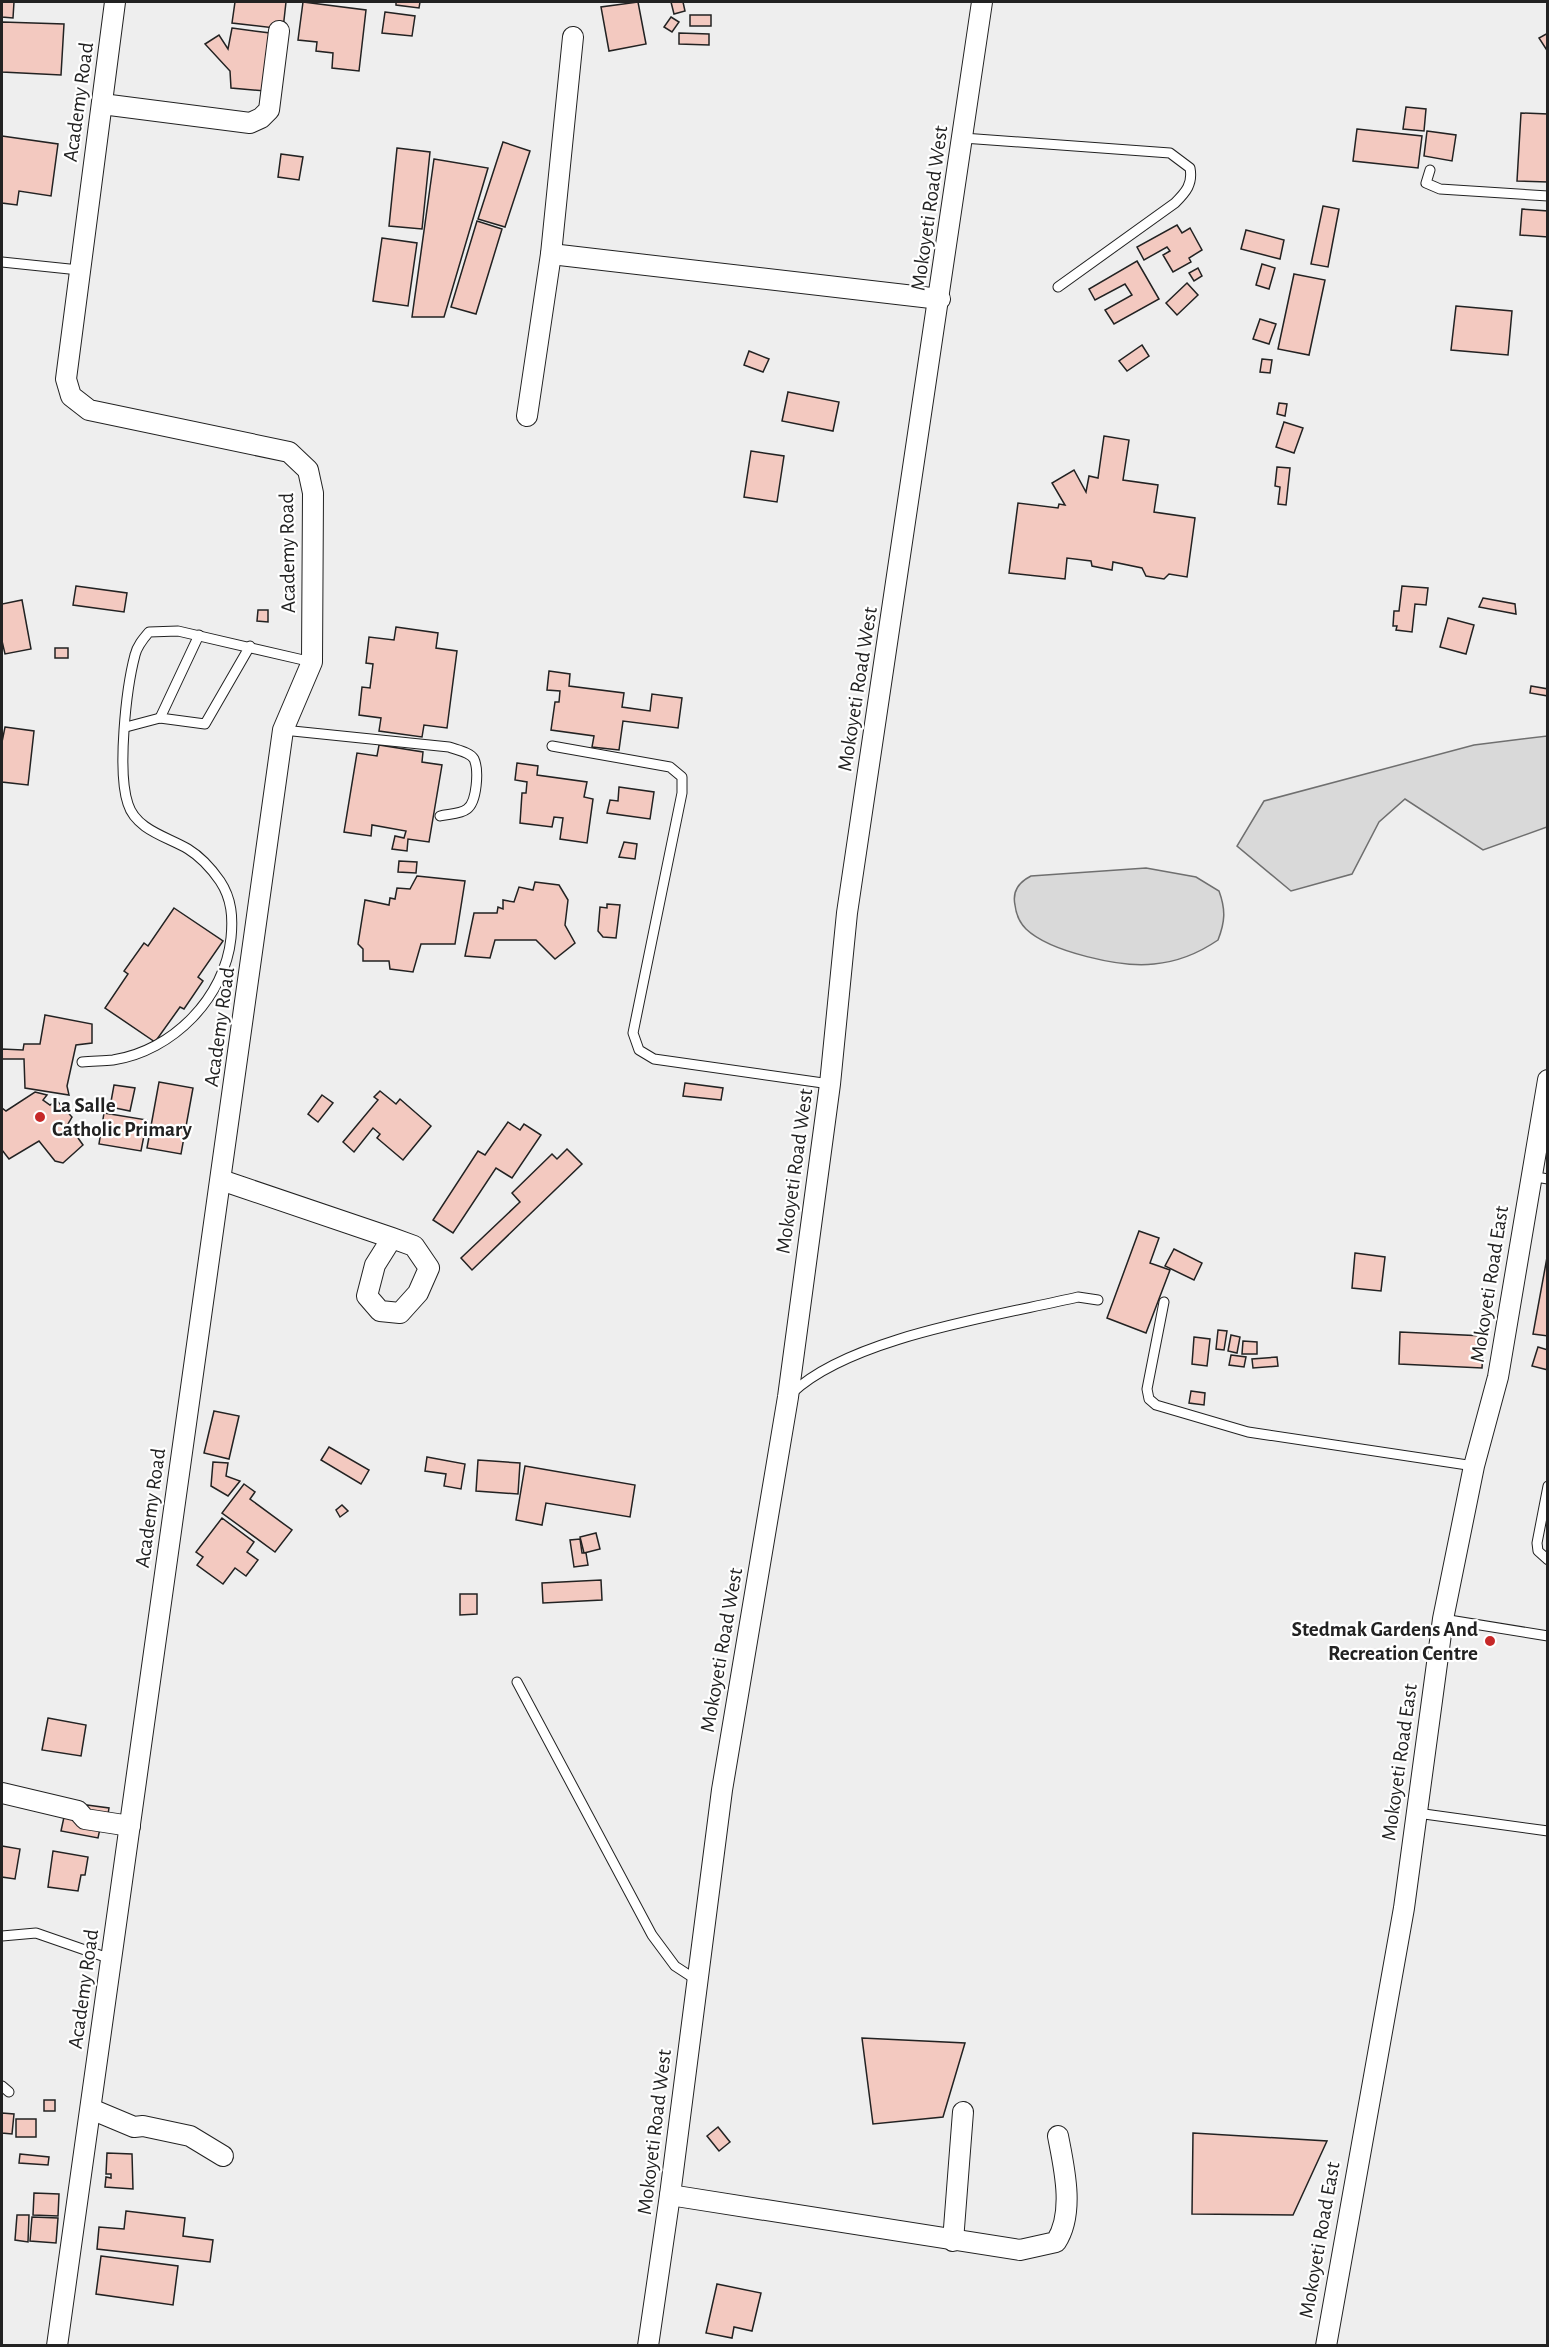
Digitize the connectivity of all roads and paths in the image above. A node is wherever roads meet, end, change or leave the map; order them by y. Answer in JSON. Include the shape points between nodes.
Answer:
{"nodes":[{"id":1,"x":116,"y":2,"type":"edge"},
{"id":2,"x":982,"y":2,"type":"edge"},
{"id":3,"x":279,"y":31,"type":"dead end"},
{"id":4,"x":573,"y":37,"type":"dead end"},
{"id":5,"x":102,"y":104,"type":"junction"},
{"id":6,"x":963,"y":138,"type":"junction"},
{"id":7,"x":1430,"y":170,"type":"dead end"},
{"id":8,"x":1548,"y":196,"type":"edge"},
{"id":9,"x":551,"y":254,"type":"junction"},
{"id":10,"x":2,"y":262,"type":"edge"},
{"id":11,"x":78,"y":270,"type":"junction"},
{"id":12,"x":1058,"y":287,"type":"dead end"},
{"id":13,"x":940,"y":299,"type":"junction"},
{"id":14,"x":527,"y":416,"type":"dead end"},
{"id":15,"x":199,"y":635,"type":"junction"},
{"id":16,"x":250,"y":646,"type":"junction"},
{"id":17,"x":312,"y":662,"type":"junction"},
{"id":18,"x":160,"y":718,"type":"junction"},
{"id":19,"x":126,"y":727,"type":"junction"},
{"id":20,"x":283,"y":730,"type":"junction"},
{"id":21,"x":552,"y":746,"type":"dead end"},
{"id":22,"x":440,"y":816,"type":"dead end"},
{"id":23,"x":82,"y":1062,"type":"dead end"},
{"id":24,"x":1548,"y":1080,"type":"edge"},
{"id":25,"x":830,"y":1084,"type":"junction"},
{"id":26,"x":1539,"y":1178,"type":"edge"},
{"id":27,"x":221,"y":1180,"type":"junction"},
{"id":28,"x":392,"y":1238,"type":"dead end"},
{"id":29,"x":1098,"y":1300,"type":"dead end"},
{"id":30,"x":1164,"y":1302,"type":"dead end"},
{"id":31,"x":788,"y":1397,"type":"junction"},
{"id":32,"x":1474,"y":1466,"type":"junction"},
{"id":33,"x":1548,"y":1486,"type":"edge"},
{"id":34,"x":1548,"y":1560,"type":"edge"},
{"id":35,"x":1443,"y":1619,"type":"junction"},
{"id":36,"x":1548,"y":1636,"type":"edge"},
{"id":37,"x":517,"y":1682,"type":"dead end"},
{"id":38,"x":2,"y":1793,"type":"edge"},
{"id":39,"x":1417,"y":1813,"type":"junction"},
{"id":40,"x":130,"y":1826,"type":"junction"},
{"id":41,"x":1548,"y":1831,"type":"edge"},
{"id":42,"x":2,"y":1936,"type":"edge"},
{"id":43,"x":111,"y":1959,"type":"junction"},
{"id":44,"x":698,"y":1981,"type":"junction"},
{"id":45,"x":91,"y":2109,"type":"junction"},
{"id":46,"x":963,"y":2112,"type":"dead end"},
{"id":47,"x":1058,"y":2136,"type":"dead end"},
{"id":48,"x":223,"y":2156,"type":"dead end"},
{"id":49,"x":670,"y":2195,"type":"junction"},
{"id":50,"x":953,"y":2241,"type":"junction"},
{"id":51,"x":57,"y":2346,"type":"edge"},
{"id":52,"x":648,"y":2346,"type":"edge"},
{"id":53,"x":1326,"y":2346,"type":"edge"}],
"edges":[{"from":1,"to":5,"type":"street","name":"Academy Road"},
{"from":2,"to":6,"type":"street","name":"Mokoyeti Road West"},
{"from":3,"to":5,"type":"street","via":[[269,110],[250,123]]},
{"from":4,"to":9,"type":"street"},
{"from":5,"to":11,"type":"street","name":"Academy Road"},
{"from":6,"to":12,"type":"lane","via":[[1170,153],[1190,168],[1188,190],[1175,203]]},
{"from":6,"to":13,"type":"street","name":"Mokoyeti Road West"},
{"from":7,"to":8,"type":"lane","via":[[1426,183],[1440,189]]},
{"from":9,"to":13,"type":"street"},
{"from":9,"to":14,"type":"street"},
{"from":10,"to":11,"type":"lane"},
{"from":11,"to":17,"type":"street","name":"Academy Road","via":[[66,379],[71,396],[89,410],[289,452],[308,470],[313,493]]},
{"from":13,"to":25,"type":"street","name":"Mokoyeti Road West","via":[[847,913]]},
{"from":15,"to":16,"type":"lane"},
{"from":15,"to":18,"type":"lane"},
{"from":15,"to":19,"type":"lane","via":[[162,630],[149,632],[142,640],[135,654]]},
{"from":16,"to":17,"type":"lane"},
{"from":16,"to":18,"type":"lane","via":[[215,702],[208,721],[200,724]]},
{"from":17,"to":20,"type":"street","name":"Academy Road"},
{"from":18,"to":19,"type":"lane"},
{"from":19,"to":23,"type":"lane","via":[[123,768],[128,805],[135,817],[154,832],[205,861],[221,883],[233,917],[230,948],[218,985],[193,1019],[152,1047],[115,1060]]},
{"from":20,"to":22,"type":"lane","via":[[449,747],[469,754],[476,767],[473,800],[465,810]]},
{"from":20,"to":27,"type":"street","name":"Academy Road"},
{"from":21,"to":25,"type":"lane","via":[[670,767],[682,777],[682,793],[633,1033],[639,1050],[654,1059]]},
{"from":24,"to":26,"type":"street","name":"Mokoyeti Road East"},
{"from":25,"to":31,"type":"street","name":"Mokoyeti Road West"},
{"from":26,"to":32,"type":"street","name":"Mokoyeti Road East","via":[[1498,1377]]},
{"from":27,"to":28,"type":"street"},
{"from":27,"to":40,"type":"street","name":"Academy Road"},
{"from":29,"to":31,"type":"lane","via":[[1078,1297],[903,1339],[849,1358],[803,1383]]},
{"from":30,"to":32,"type":"lane","via":[[1147,1389],[1149,1399],[1156,1405],[1248,1432]]},
{"from":31,"to":44,"type":"street","name":"Mokoyeti Road West","via":[[722,1790]]},
{"from":32,"to":35,"type":"street","name":"Mokoyeti Road East"},
{"from":33,"to":34,"type":"lane","via":[[1537,1543],[1538,1551]]},
{"from":35,"to":36,"type":"lane"},
{"from":35,"to":39,"type":"street","name":"Mokoyeti Road East"},
{"from":37,"to":44,"type":"lane","via":[[652,1935],[675,1966]]},
{"from":38,"to":40,"type":"street","via":[[78,1811],[85,1819]]},
{"from":39,"to":41,"type":"lane"},
{"from":39,"to":53,"type":"street","name":"Mokoyeti Road East","via":[[1404,1908]]},
{"from":40,"to":43,"type":"street","name":"Academy Road"},
{"from":42,"to":43,"type":"lane","via":[[36,1933]]},
{"from":43,"to":45,"type":"street","name":"Academy Road"},
{"from":44,"to":49,"type":"street","name":"Mokoyeti Road West"},
{"from":45,"to":48,"type":"street","via":[[134,2127],[190,2136]]},
{"from":45,"to":51,"type":"street","name":"Academy Road"},
{"from":46,"to":50,"type":"street"},
{"from":47,"to":50,"type":"street","via":[[1065,2171],[1065,2199],[1064,2226],[1056,2242],[1020,2250]]},
{"from":49,"to":50,"type":"street"},
{"from":49,"to":52,"type":"street","name":"Mokoyeti Road West"}]}
